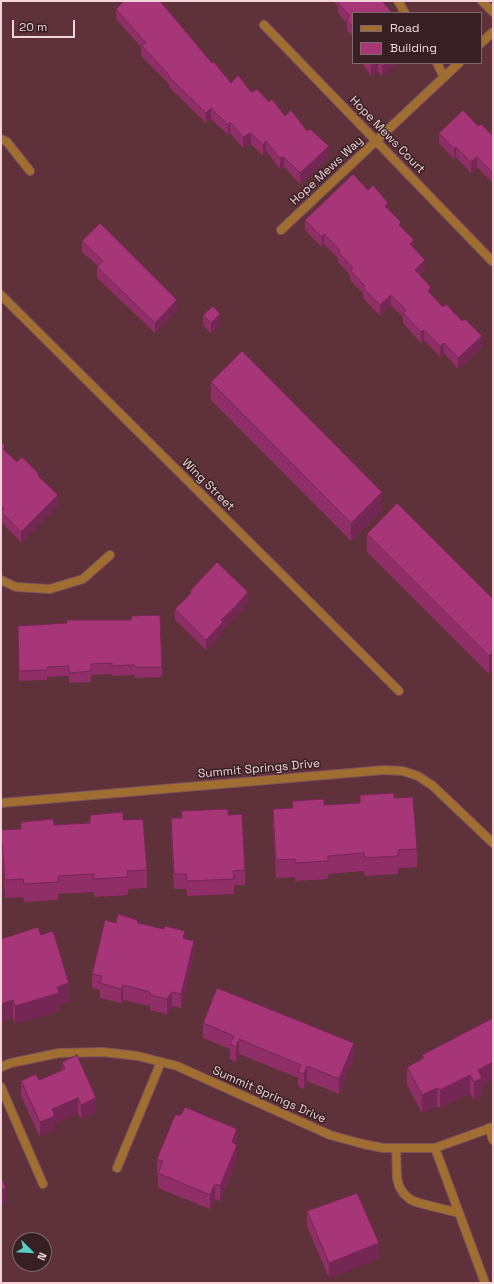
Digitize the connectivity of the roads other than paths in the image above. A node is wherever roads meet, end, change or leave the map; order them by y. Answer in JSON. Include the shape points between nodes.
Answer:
{"nodes":[{"id":1,"x":398,"y":1,"type":"edge"},
{"id":2,"x":482,"y":1,"type":"edge"},
{"id":3,"x":404,"y":12,"type":"edge"},
{"id":4,"x":493,"y":12,"type":"edge"},
{"id":5,"x":264,"y":25,"type":"dead end"},
{"id":6,"x":493,"y":32,"type":"edge"},
{"id":7,"x":482,"y":42,"type":"edge"},
{"id":8,"x":438,"y":64,"type":"edge"},
{"id":9,"x":458,"y":64,"type":"edge"},
{"id":10,"x":444,"y":77,"type":"junction"},
{"id":11,"x":1,"y":139,"type":"edge"},
{"id":12,"x":376,"y":141,"type":"junction"},
{"id":13,"x":30,"y":171,"type":"dead end"},
{"id":14,"x":281,"y":230,"type":"dead end"},
{"id":15,"x":492,"y":262,"type":"edge"},
{"id":16,"x":1,"y":295,"type":"edge"},
{"id":17,"x":110,"y":555,"type":"dead end"},
{"id":18,"x":1,"y":580,"type":"edge"},
{"id":19,"x":398,"y":691,"type":"dead end"},
{"id":20,"x":1,"y":803,"type":"edge"},
{"id":21,"x":493,"y":843,"type":"edge"},
{"id":22,"x":161,"y":1062,"type":"junction"},
{"id":23,"x":1,"y":1067,"type":"edge"},
{"id":24,"x":1,"y":1087,"type":"edge"},
{"id":25,"x":491,"y":1128,"type":"edge"},
{"id":26,"x":493,"y":1140,"type":"edge"},
{"id":27,"x":396,"y":1148,"type":"junction"},
{"id":28,"x":435,"y":1148,"type":"junction"},
{"id":29,"x":117,"y":1168,"type":"dead end"},
{"id":30,"x":43,"y":1184,"type":"dead end"},
{"id":31,"x":459,"y":1213,"type":"junction"},
{"id":32,"x":484,"y":1283,"type":"edge"}],
"edges":[{"from":1,"to":3,"type":"street"},
{"from":2,"to":4,"type":"street"},
{"from":5,"to":12,"type":"street","name":"Hope Mews Court"},
{"from":6,"to":7,"type":"street"},
{"from":8,"to":10,"type":"street"},
{"from":9,"to":10,"type":"street","name":"Hope Mews Way"},
{"from":10,"to":12,"type":"street","name":"Hope Mews Way"},
{"from":11,"to":13,"type":"street","via":[[7,142]]},
{"from":12,"to":14,"type":"street","name":"Hope Mews Way"},
{"from":12,"to":15,"type":"street","name":"Hope Mews Court"},
{"from":16,"to":19,"type":"street","name":"Wing Street"},
{"from":17,"to":18,"type":"street","via":[[83,579],[50,589],[16,587]]},
{"from":20,"to":21,"type":"street","name":"Summit Springs Drive","via":[[376,771],[403,771],[418,776],[433,786]]},
{"from":22,"to":23,"type":"street","name":"Summit Springs Drive","via":[[138,1056],[88,1052],[59,1053]]},
{"from":22,"to":27,"type":"street","name":"Summit Springs Drive","via":[[177,1066],[330,1135],[383,1148]]},
{"from":22,"to":29,"type":"street"},
{"from":24,"to":30,"type":"street"},
{"from":25,"to":26,"type":"street"},
{"from":25,"to":28,"type":"street","name":"Summit Springs Drive"},
{"from":27,"to":28,"type":"street","name":"Summit Springs Drive"},
{"from":27,"to":31,"type":"street","via":[[397,1178],[404,1194],[419,1203]]},
{"from":28,"to":31,"type":"street"},
{"from":31,"to":32,"type":"street"}]}
